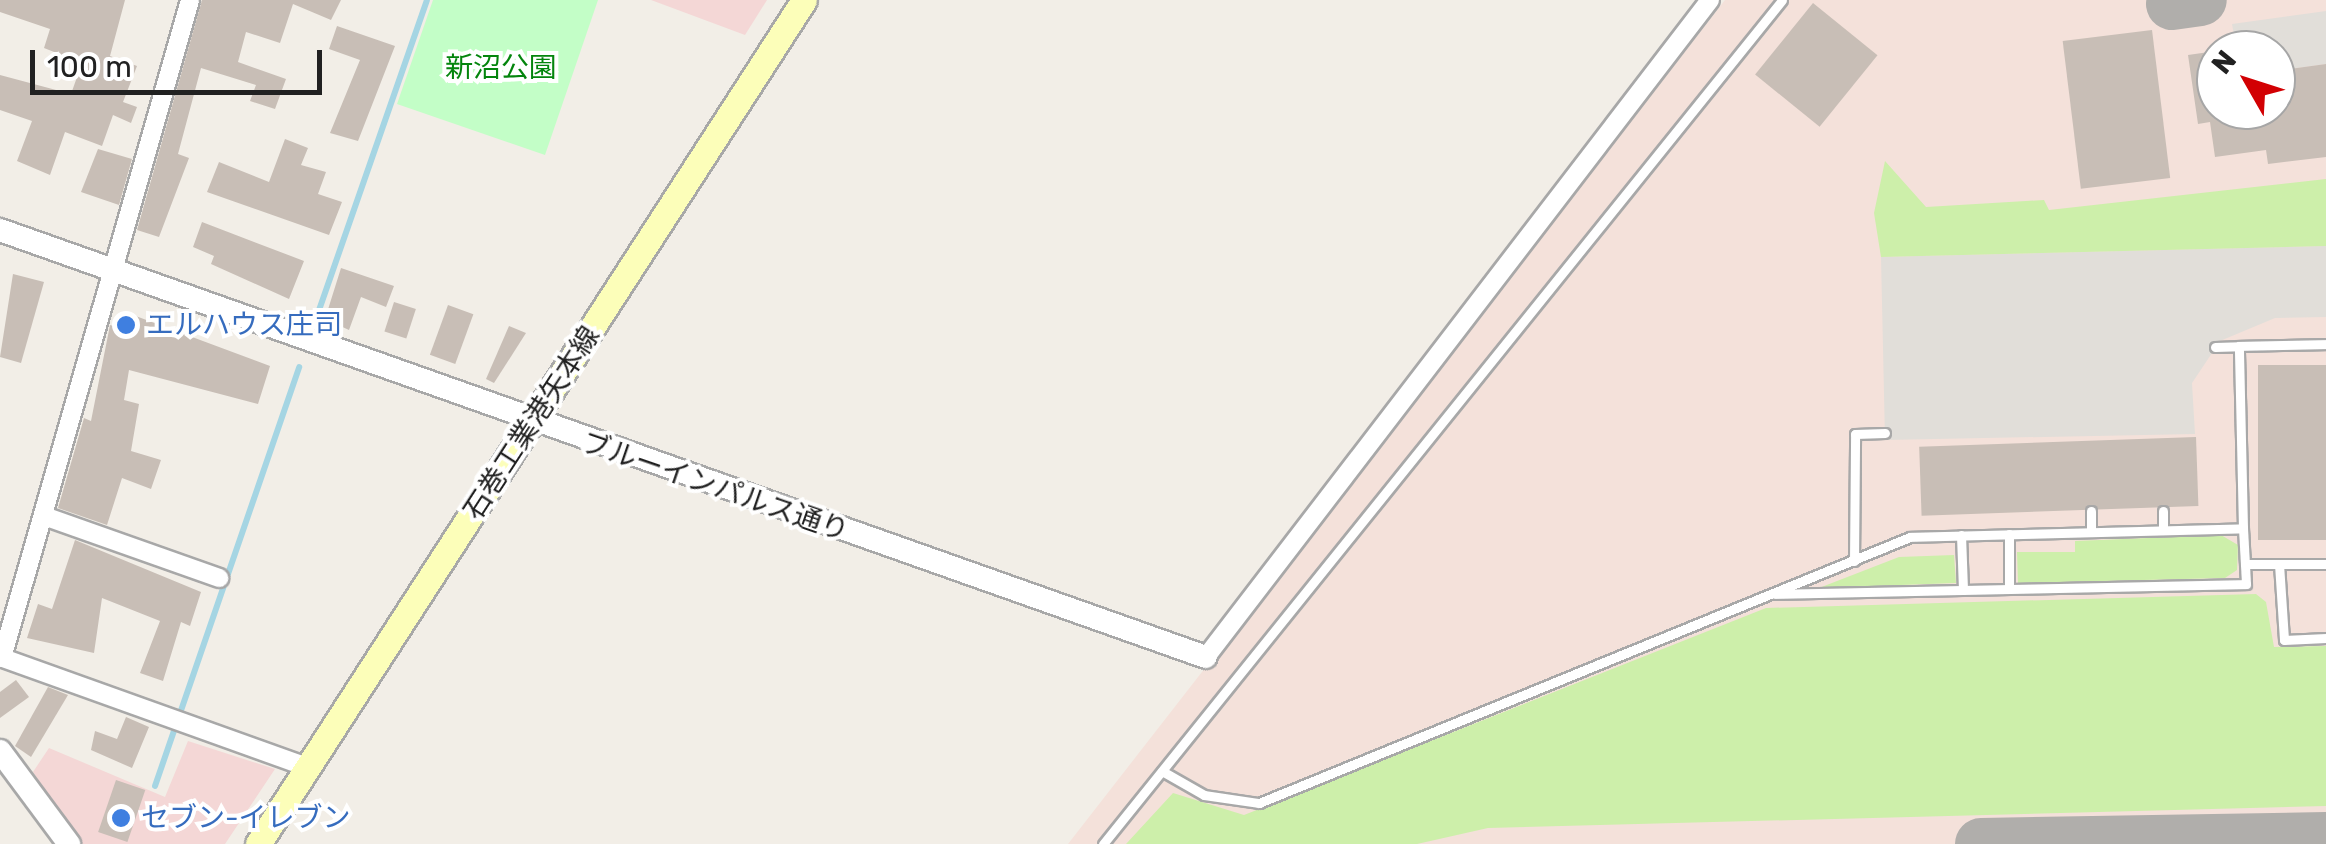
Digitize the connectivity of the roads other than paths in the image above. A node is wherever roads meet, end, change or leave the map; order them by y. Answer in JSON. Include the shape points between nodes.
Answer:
{"nodes":[{"id":1,"x":190,"y":0,"type":"edge"},
{"id":2,"x":804,"y":0,"type":"edge"},
{"id":3,"x":1710,"y":0,"type":"edge"},
{"id":4,"x":1782,"y":0,"type":"edge"},
{"id":5,"x":0,"y":230,"type":"edge"},
{"id":6,"x":111,"y":272,"type":"junction"},
{"id":7,"x":2326,"y":344,"type":"edge"},
{"id":8,"x":2240,"y":346,"type":"junction"},
{"id":9,"x":2214,"y":347,"type":"dead end"},
{"id":10,"x":532,"y":424,"type":"junction"},
{"id":11,"x":1885,"y":433,"type":"dead end"},
{"id":12,"x":2091,"y":511,"type":"dead end"},
{"id":13,"x":2162,"y":511,"type":"dead end"},
{"id":14,"x":44,"y":516,"type":"junction"},
{"id":15,"x":2243,"y":528,"type":"junction"},
{"id":16,"x":2162,"y":530,"type":"junction"},
{"id":17,"x":2092,"y":532,"type":"junction"},
{"id":18,"x":2009,"y":534,"type":"junction"},
{"id":19,"x":1961,"y":536,"type":"junction"},
{"id":20,"x":1854,"y":561,"type":"junction"},
{"id":21,"x":2245,"y":564,"type":"junction"},
{"id":22,"x":2279,"y":564,"type":"junction"},
{"id":23,"x":2326,"y":564,"type":"edge"},
{"id":24,"x":219,"y":578,"type":"dead end"},
{"id":25,"x":2009,"y":589,"type":"junction"},
{"id":26,"x":1963,"y":590,"type":"junction"},
{"id":27,"x":1775,"y":594,"type":"junction"},
{"id":28,"x":2326,"y":638,"type":"edge"},
{"id":29,"x":1206,"y":657,"type":"joint"},
{"id":30,"x":1,"y":658,"type":"edge"},
{"id":31,"x":0,"y":751,"type":"edge"},
{"id":32,"x":307,"y":767,"type":"junction"},
{"id":33,"x":1162,"y":772,"type":"junction"},
{"id":34,"x":69,"y":844,"type":"edge"},
{"id":35,"x":258,"y":844,"type":"edge"},
{"id":36,"x":1103,"y":844,"type":"edge"}],
"edges":[{"from":1,"to":6,"type":"street"},
{"from":2,"to":10,"type":"main road","name":"石巻工業港矢本線"},
{"from":3,"to":29,"type":"street"},
{"from":4,"to":33,"type":"lane"},
{"from":5,"to":6,"type":"street","name":"ブルーインパルス通り"},
{"from":6,"to":10,"type":"street","name":"ブルーインパルス通り"},
{"from":6,"to":14,"type":"street"},
{"from":7,"to":8,"type":"lane"},
{"from":8,"to":9,"type":"lane"},
{"from":8,"to":15,"type":"lane"},
{"from":10,"to":29,"type":"street","name":"ブルーインパルス通り"},
{"from":10,"to":32,"type":"main road","name":"石巻工業港矢本線"},
{"from":11,"to":20,"type":"lane","via":[[1856,434]]},
{"from":12,"to":17,"type":"lane"},
{"from":13,"to":16,"type":"lane"},
{"from":14,"to":24,"type":"street"},
{"from":14,"to":30,"type":"street"},
{"from":15,"to":16,"type":"lane"},
{"from":15,"to":21,"type":"lane"},
{"from":16,"to":17,"type":"lane"},
{"from":17,"to":18,"type":"lane"},
{"from":18,"to":19,"type":"lane"},
{"from":18,"to":25,"type":"lane"},
{"from":19,"to":20,"type":"lane","via":[[1910,537]]},
{"from":19,"to":26,"type":"lane"},
{"from":20,"to":27,"type":"lane"},
{"from":21,"to":22,"type":"lane"},
{"from":21,"to":25,"type":"lane","via":[[2246,584]]},
{"from":22,"to":23,"type":"lane"},
{"from":22,"to":28,"type":"lane","via":[[2284,640]]},
{"from":25,"to":26,"type":"lane"},
{"from":26,"to":27,"type":"lane"},
{"from":27,"to":33,"type":"lane","via":[[1259,802],[1204,795]]},
{"from":30,"to":32,"type":"street"},
{"from":31,"to":34,"type":"street"},
{"from":32,"to":35,"type":"main road","name":"石巻工業港矢本線"},
{"from":33,"to":36,"type":"lane"}]}
